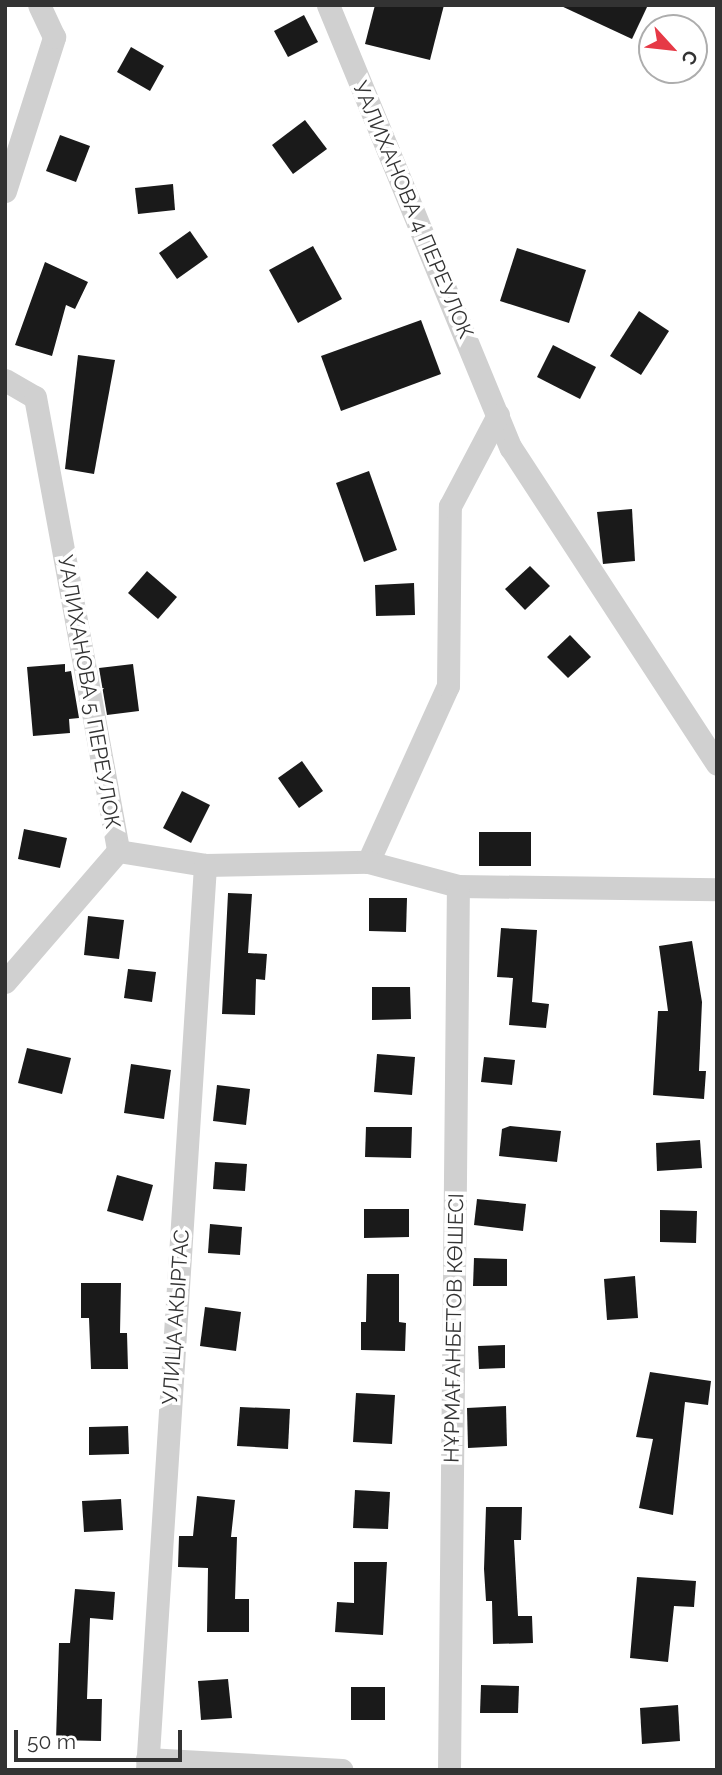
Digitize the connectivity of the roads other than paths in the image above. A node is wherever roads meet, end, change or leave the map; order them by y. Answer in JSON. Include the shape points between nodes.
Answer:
{"nodes":[{"id":1,"x":39,"y":5,"type":"edge"},
{"id":2,"x":328,"y":5,"type":"edge"},
{"id":3,"x":5,"y":191,"type":"edge"},
{"id":4,"x":5,"y":380,"type":"edge"},
{"id":5,"x":498,"y":415,"type":"junction"},
{"id":6,"x":717,"y":764,"type":"edge"},
{"id":7,"x":118,"y":851,"type":"junction"},
{"id":8,"x":368,"y":862,"type":"junction"},
{"id":9,"x":205,"y":865,"type":"junction"},
{"id":10,"x":458,"y":886,"type":"junction"},
{"id":11,"x":717,"y":889,"type":"edge"},
{"id":12,"x":5,"y":982,"type":"edge"},
{"id":13,"x":147,"y":1765,"type":"edge"},
{"id":14,"x":342,"y":1770,"type":"edge"},
{"id":15,"x":449,"y":1770,"type":"edge"}],
"edges":[{"from":1,"to":3,"type":"street","via":[[54,37]]},
{"from":2,"to":5,"type":"street","name":"УАЛИХАНОВА 4 ПЕРЕУЛОК"},
{"from":4,"to":7,"type":"street","name":"УАЛИХАНОВА 5 ПЕРЕУЛОК","via":[[35,397]]},
{"from":5,"to":6,"type":"street","name":"УАЛИХАНОВА 4 ПЕРЕУЛОК","via":[[512,448]]},
{"from":5,"to":8,"type":"street","via":[[450,506],[447,686]]},
{"from":7,"to":9,"type":"street"},
{"from":7,"to":12,"type":"street","name":"УАЛИХАНОВА 5 ПЕРЕУЛОК"},
{"from":8,"to":9,"type":"street"},
{"from":8,"to":10,"type":"street"},
{"from":9,"to":13,"type":"street","name":"УЛИЦА АКЫРТАС"},
{"from":10,"to":11,"type":"street"},
{"from":10,"to":15,"type":"street","name":"НҰРМАҒАНБЕТОВ КӨШЕСІ"},
{"from":13,"to":14,"type":"street"}]}
